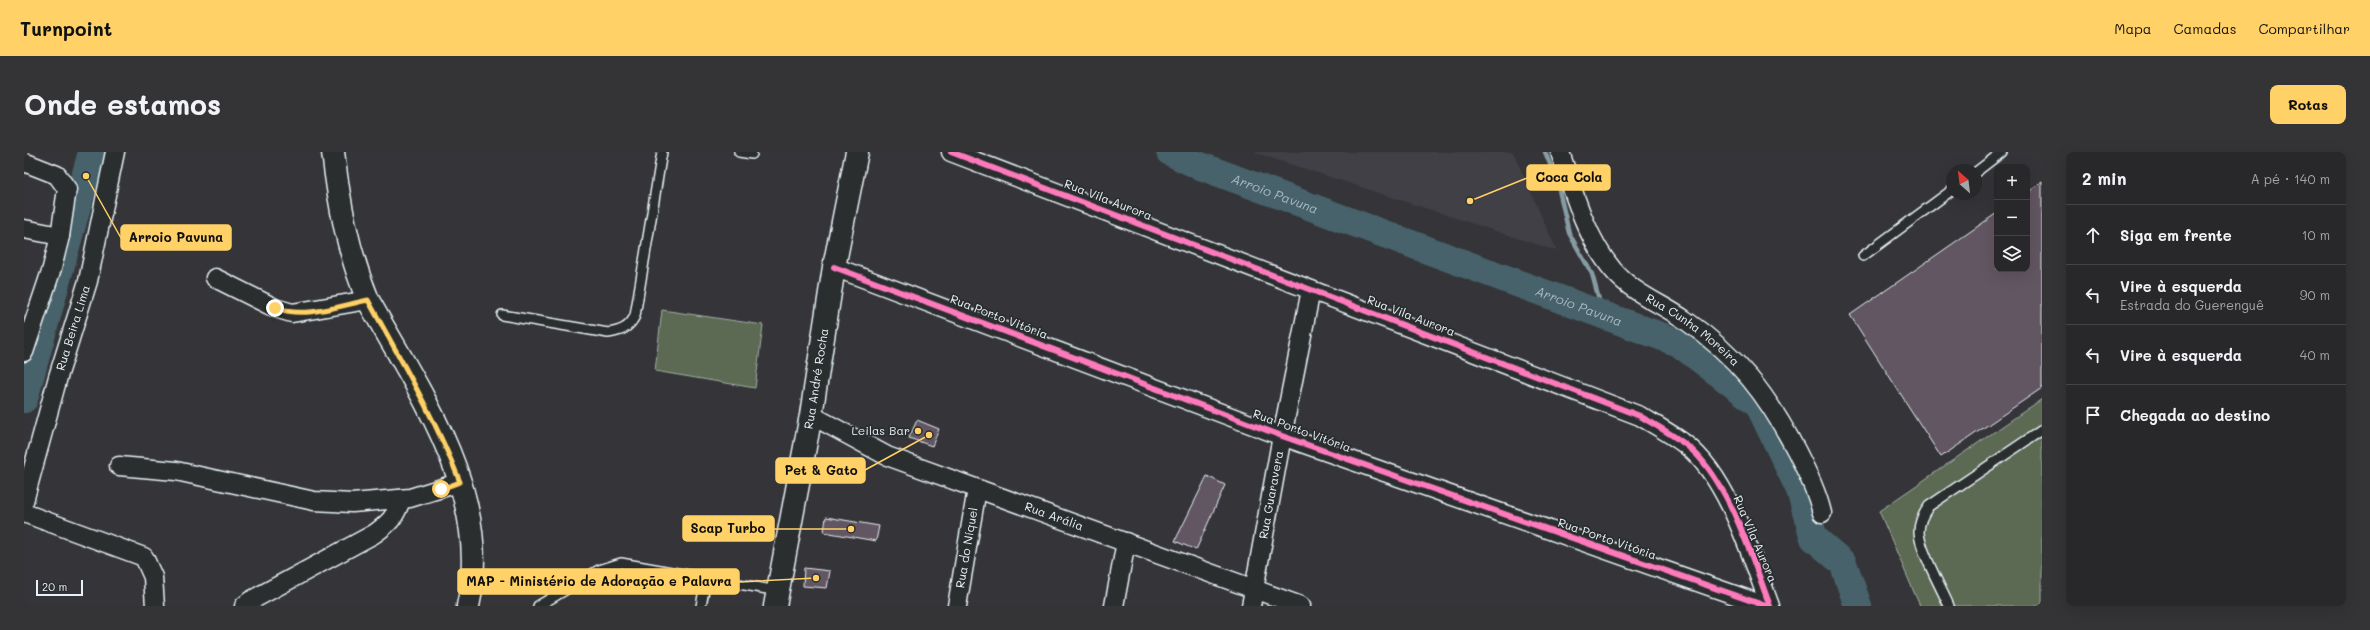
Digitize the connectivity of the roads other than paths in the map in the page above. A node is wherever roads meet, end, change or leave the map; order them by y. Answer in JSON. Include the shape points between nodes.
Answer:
{"nodes":[{"id":1,"x":115,"y":152,"type":"edge"},
{"id":2,"x":333,"y":152,"type":"edge"},
{"id":3,"x":662,"y":152,"type":"edge"},
{"id":4,"x":739,"y":152,"type":"edge"},
{"id":5,"x":857,"y":152,"type":"edge"},
{"id":6,"x":951,"y":152,"type":"edge"},
{"id":7,"x":1560,"y":152,"type":"edge"},
{"id":8,"x":2002,"y":152,"type":"edge"},
{"id":9,"x":752,"y":154,"type":"dead end"},
{"id":10,"x":24,"y":162,"type":"edge"},
{"id":11,"x":1982,"y":167,"type":"edge"},
{"id":12,"x":1946,"y":194,"type":"edge"},
{"id":13,"x":24,"y":229,"type":"edge"},
{"id":14,"x":60,"y":236,"type":"junction"},
{"id":15,"x":1863,"y":256,"type":"dead end"},
{"id":16,"x":834,"y":267,"type":"junction"},
{"id":17,"x":215,"y":278,"type":"dead end"},
{"id":18,"x":1312,"y":290,"type":"junction"},
{"id":19,"x":368,"y":300,"type":"junction"},
{"id":20,"x":502,"y":315,"type":"dead end"},
{"id":21,"x":25,"y":344,"type":"edge"},
{"id":22,"x":811,"y":416,"type":"junction"},
{"id":23,"x":2042,"y":430,"type":"edge"},
{"id":24,"x":1282,"y":436,"type":"junction"},
{"id":25,"x":119,"y":466,"type":"dead end"},
{"id":26,"x":460,"y":482,"type":"junction"},
{"id":27,"x":977,"y":489,"type":"junction"},
{"id":28,"x":401,"y":499,"type":"junction"},
{"id":29,"x":24,"y":502,"type":"edge"},
{"id":30,"x":24,"y":512,"type":"edge"},
{"id":31,"x":1822,"y":513,"type":"dead end"},
{"id":32,"x":1126,"y":542,"type":"junction"},
{"id":33,"x":706,"y":579,"type":"junction"},
{"id":34,"x":1254,"y":588,"type":"junction"},
{"id":35,"x":777,"y":598,"type":"edge"},
{"id":36,"x":155,"y":606,"type":"edge"},
{"id":37,"x":244,"y":606,"type":"edge"},
{"id":38,"x":468,"y":606,"type":"edge"},
{"id":39,"x":538,"y":606,"type":"edge"},
{"id":40,"x":701,"y":606,"type":"edge"},
{"id":41,"x":957,"y":606,"type":"edge"},
{"id":42,"x":1114,"y":606,"type":"edge"},
{"id":43,"x":1251,"y":606,"type":"edge"},
{"id":44,"x":1301,"y":606,"type":"edge"},
{"id":45,"x":1766,"y":606,"type":"edge"},
{"id":46,"x":1770,"y":606,"type":"edge"},
{"id":47,"x":1949,"y":606,"type":"edge"}],
"edges":[{"from":1,"to":29,"type":"street","name":"Rua Beira Lima","via":[[88,281],[58,377]]},
{"from":2,"to":19,"type":"main road","via":[[350,253]]},
{"from":3,"to":20,"type":"lane","via":[[632,323],[619,332],[608,333]]},
{"from":4,"to":9,"type":"lane"},
{"from":5,"to":16,"type":"main road","name":"Rua André Rocha"},
{"from":6,"to":18,"type":"street","name":"Rua Vila Aurora"},
{"from":7,"to":31,"type":"street","name":"Rua Cunha Moreira","via":[[1576,199],[1605,261],[1624,281],[1684,319],[1722,347],[1741,366],[1778,415],[1812,483]]},
{"from":8,"to":11,"type":"lane"},
{"from":10,"to":14,"type":"street","via":[[51,171],[67,189]]},
{"from":12,"to":15,"type":"lane"},
{"from":13,"to":14,"type":"street"},
{"from":14,"to":21,"type":"street","via":[[52,268]]},
{"from":16,"to":22,"type":"main road","name":"Rua André Rocha"},
{"from":16,"to":24,"type":"street","name":"Rua Porto Vitória"},
{"from":17,"to":19,"type":"street","via":[[275,308],[292,313]]},
{"from":18,"to":24,"type":"street","name":"Rua Guaravera"},
{"from":18,"to":46,"type":"street","name":"Rua Vila Aurora","via":[[1640,416],[1687,446],[1715,478],[1737,520]]},
{"from":19,"to":26,"type":"main road","via":[[424,402]]},
{"from":22,"to":27,"type":"street","name":"Rua Arália","via":[[887,456]]},
{"from":22,"to":35,"type":"main road","name":"Rua André Rocha"},
{"from":23,"to":47,"type":"lane","via":[[1929,506],[1924,513],[1919,532],[1922,544]]},
{"from":24,"to":34,"type":"street","name":"Rua Guaravera"},
{"from":24,"to":45,"type":"street","name":"Rua Porto Vitória"},
{"from":25,"to":28,"type":"street","via":[[176,471],[314,501],[352,503]]},
{"from":26,"to":28,"type":"street"},
{"from":26,"to":38,"type":"main road","via":[[472,540]]},
{"from":27,"to":32,"type":"street","name":"Rua Arália"},
{"from":27,"to":41,"type":"street","name":"Rua do Níquel"},
{"from":28,"to":37,"type":"street","via":[[397,513],[390,523],[374,534]]},
{"from":30,"to":36,"type":"street","via":[[144,557],[153,577]]},
{"from":32,"to":34,"type":"street","name":"Rua Arália"},
{"from":32,"to":42,"type":"street"},
{"from":33,"to":35,"type":"lane"},
{"from":33,"to":39,"type":"lane","via":[[621,563],[599,570]]},
{"from":33,"to":40,"type":"lane"},
{"from":34,"to":43,"type":"street","name":"Rua Guaravera"},
{"from":34,"to":44,"type":"street","name":"Rua Arália"}]}
